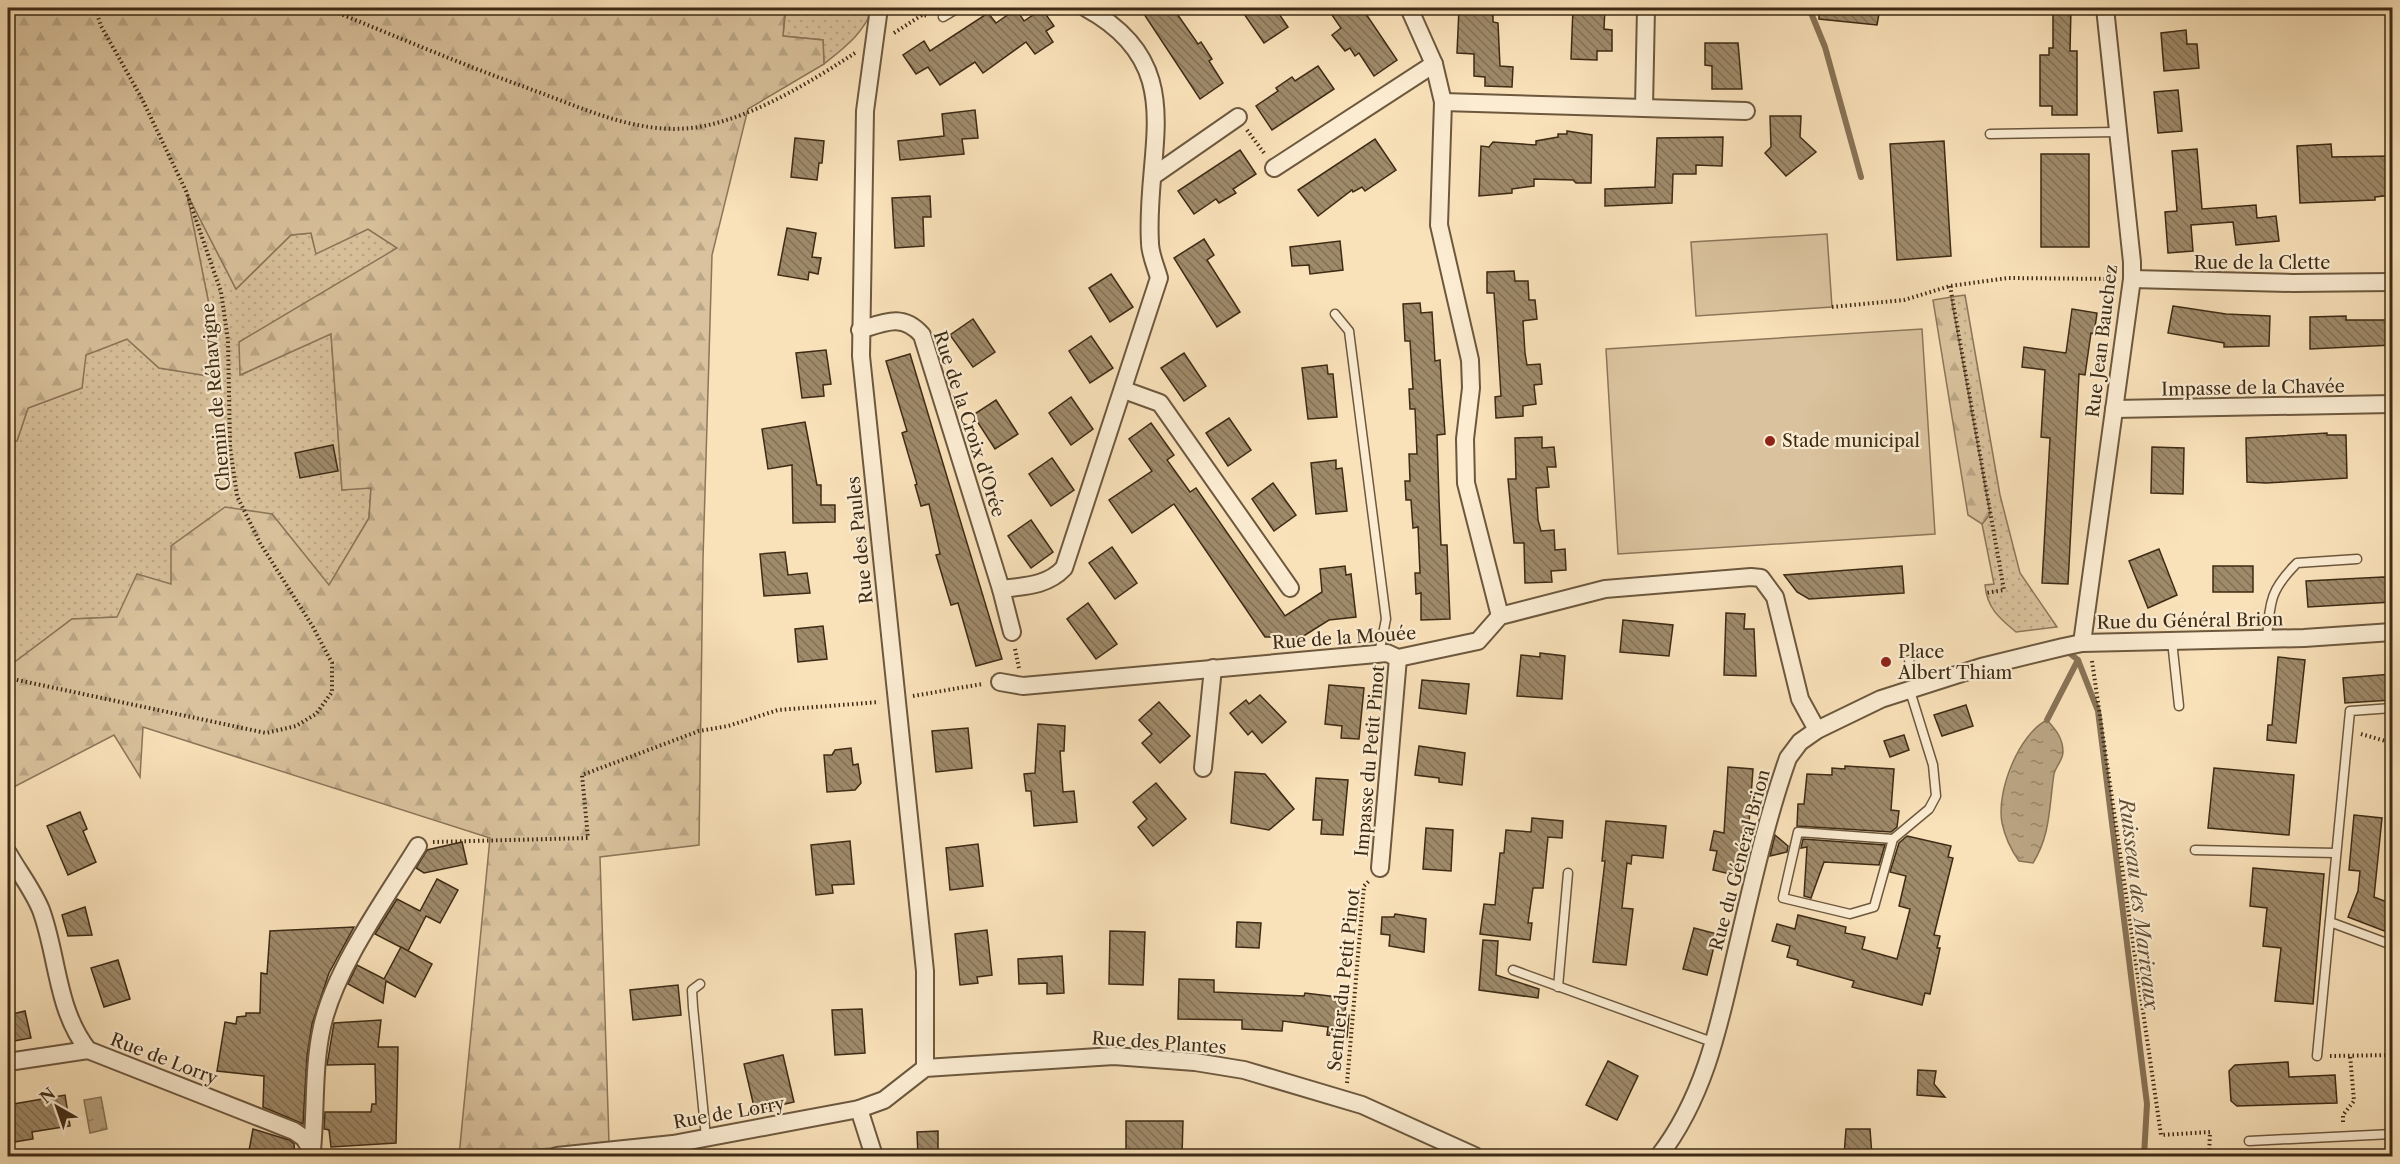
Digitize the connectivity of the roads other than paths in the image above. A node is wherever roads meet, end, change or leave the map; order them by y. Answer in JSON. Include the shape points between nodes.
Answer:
{"nodes":[{"id":1,"x":879,"y":8,"type":"edge"},
{"id":2,"x":958,"y":8,"type":"edge"},
{"id":3,"x":1086,"y":8,"type":"edge"},
{"id":4,"x":1408,"y":8,"type":"edge"},
{"id":5,"x":1646,"y":8,"type":"edge"},
{"id":6,"x":2105,"y":8,"type":"edge"},
{"id":7,"x":943,"y":17,"type":"road end"},
{"id":8,"x":1434,"y":64,"type":"junction"},
{"id":9,"x":1443,"y":102,"type":"junction"},
{"id":10,"x":1644,"y":107,"type":"junction"},
{"id":11,"x":1746,"y":111,"type":"dead end"},
{"id":12,"x":1239,"y":117,"type":"road end"},
{"id":13,"x":2116,"y":132,"type":"junction"},
{"id":14,"x":1990,"y":134,"type":"dead end"},
{"id":15,"x":1274,"y":168,"type":"road end"},
{"id":16,"x":1153,"y":176,"type":"junction"},
{"id":17,"x":2132,"y":279,"type":"junction"},
{"id":18,"x":2392,"y":282,"type":"edge"},
{"id":19,"x":1335,"y":314,"type":"dead end"},
{"id":20,"x":860,"y":330,"type":"junction"},
{"id":21,"x":1124,"y":390,"type":"junction"},
{"id":22,"x":2392,"y":404,"type":"edge"},
{"id":23,"x":2114,"y":409,"type":"junction"},
{"id":24,"x":2357,"y":559,"type":"dead end"},
{"id":25,"x":1290,"y":588,"type":"dead end"},
{"id":26,"x":1001,"y":589,"type":"junction"},
{"id":27,"x":1500,"y":616,"type":"junction"},
{"id":28,"x":1012,"y":632,"type":"road end"},
{"id":29,"x":2392,"y":632,"type":"edge"},
{"id":30,"x":2267,"y":639,"type":"junction"},
{"id":31,"x":2172,"y":641,"type":"junction"},
{"id":32,"x":2086,"y":643,"type":"junction"},
{"id":33,"x":1379,"y":654,"type":"junction"},
{"id":34,"x":1398,"y":658,"type":"junction"},
{"id":35,"x":1909,"y":660,"type":"dead end"},
{"id":36,"x":1213,"y":668,"type":"junction"},
{"id":37,"x":1000,"y":682,"type":"road end"},
{"id":38,"x":1914,"y":689,"type":"junction"},
{"id":39,"x":2179,"y":706,"type":"dead end"},
{"id":40,"x":2392,"y":708,"type":"edge"},
{"id":41,"x":1817,"y":730,"type":"junction"},
{"id":42,"x":1203,"y":768,"type":"dead end"},
{"id":43,"x":1893,"y":839,"type":"junction"},
{"id":44,"x":418,"y":846,"type":"road end"},
{"id":45,"x":2195,"y":850,"type":"dead end"},
{"id":46,"x":8,"y":853,"type":"edge"},
{"id":47,"x":2336,"y":853,"type":"junction"},
{"id":48,"x":1380,"y":868,"type":"road end"},
{"id":49,"x":1568,"y":873,"type":"dead end"},
{"id":50,"x":2330,"y":922,"type":"junction"},
{"id":51,"x":2392,"y":945,"type":"edge"},
{"id":52,"x":1513,"y":970,"type":"dead end"},
{"id":53,"x":700,"y":984,"type":"dead end"},
{"id":54,"x":1558,"y":987,"type":"junction"},
{"id":55,"x":1715,"y":1043,"type":"junction"},
{"id":56,"x":88,"y":1050,"type":"junction"},
{"id":57,"x":2318,"y":1056,"type":"road end"},
{"id":58,"x":8,"y":1062,"type":"edge"},
{"id":59,"x":925,"y":1068,"type":"junction"},
{"id":60,"x":859,"y":1109,"type":"junction"},
{"id":61,"x":2392,"y":1134,"type":"edge"},
{"id":62,"x":706,"y":1137,"type":"junction"},
{"id":63,"x":2249,"y":1141,"type":"dead end"},
{"id":64,"x":313,"y":1153,"type":"edge"},
{"id":65,"x":557,"y":1156,"type":"edge"},
{"id":66,"x":874,"y":1156,"type":"edge"},
{"id":67,"x":1475,"y":1156,"type":"edge"},
{"id":68,"x":1659,"y":1156,"type":"edge"}],
"edges":[{"from":1,"to":20,"type":"street","name":"Rue des Paules","via":[[865,111]]},
{"from":2,"to":7,"type":"lane"},
{"from":3,"to":16,"type":"street","via":[[1109,20],[1133,44],[1148,71],[1156,100]]},
{"from":4,"to":8,"type":"street"},
{"from":5,"to":10,"type":"street"},
{"from":6,"to":13,"type":"street","name":"Rue Jean Bauchez"},
{"from":8,"to":9,"type":"street"},
{"from":8,"to":15,"type":"street"},
{"from":9,"to":10,"type":"street"},
{"from":9,"to":27,"type":"street","via":[[1439,225],[1470,360],[1466,483]]},
{"from":10,"to":11,"type":"street"},
{"from":12,"to":16,"type":"street"},
{"from":13,"to":14,"type":"lane"},
{"from":13,"to":17,"type":"street","name":"Rue Jean Bauchez"},
{"from":16,"to":21,"type":"street","via":[[1150,244],[1159,278]]},
{"from":17,"to":18,"type":"street","name":"Rue de la Clette","via":[[2293,284]]},
{"from":17,"to":23,"type":"street","name":"Rue Jean Bauchez"},
{"from":19,"to":33,"type":"lane","via":[[1349,331],[1386,619]]},
{"from":20,"to":26,"type":"street","name":"Rue de la Croix d'Orée","via":[[898,321],[912,324],[922,334]]},
{"from":20,"to":59,"type":"street","name":"Rue des Paules","via":[[925,971]]},
{"from":21,"to":25,"type":"street","via":[[1160,403]]},
{"from":21,"to":26,"type":"street","via":[[1064,568],[1041,584]]},
{"from":22,"to":23,"type":"street","name":"Impasse de la Chavée"},
{"from":23,"to":32,"type":"street","name":"Rue Jean Bauchez"},
{"from":24,"to":30,"type":"lane","via":[[2297,562],[2279,580],[2271,601]]},
{"from":26,"to":28,"type":"street","name":"Rue de la Croix d'Orée"},
{"from":27,"to":34,"type":"street","name":"Rue de la Mouée","via":[[1478,641]]},
{"from":27,"to":41,"type":"street","via":[[1605,589],[1761,578],[1775,597],[1800,699]]},
{"from":29,"to":30,"type":"street","name":"Rue du Général Brion"},
{"from":30,"to":31,"type":"street","name":"Rue du Général Brion"},
{"from":31,"to":32,"type":"street","name":"Rue du Général Brion"},
{"from":31,"to":39,"type":"lane"},
{"from":32,"to":38,"type":"street","name":"Rue du Général Brion","via":[[1981,667]]},
{"from":33,"to":34,"type":"street","name":"Rue de la Mouée"},
{"from":33,"to":36,"type":"street","name":"Rue de la Mouée"},
{"from":34,"to":48,"type":"street","name":"Impasse du Petit Pinot"},
{"from":35,"to":38,"type":"lane"},
{"from":36,"to":37,"type":"street","name":"Rue de la Mouée","via":[[1023,686]]},
{"from":36,"to":42,"type":"street"},
{"from":38,"to":41,"type":"street","name":"Rue du Général Brion","via":[[1881,699]]},
{"from":38,"to":43,"type":"lane","via":[[1934,765],[1936,796],[1929,809]]},
{"from":40,"to":47,"type":"lane","via":[[2350,711]]},
{"from":41,"to":55,"type":"street","name":"Rue du Général Brion","via":[[1800,742],[1781,777]]},
{"from":43,"to":43,"type":"lane","via":[[1874,907],[1850,914],[1783,898],[1798,832]]},
{"from":44,"to":64,"type":"street","via":[[360,941],[322,1026]]},
{"from":45,"to":47,"type":"lane"},
{"from":46,"to":56,"type":"street","name":"Rue de Lorry","via":[[40,909],[66,1011]]},
{"from":47,"to":50,"type":"lane"},
{"from":49,"to":54,"type":"lane"},
{"from":50,"to":51,"type":"lane"},
{"from":50,"to":57,"type":"lane"},
{"from":52,"to":54,"type":"lane"},
{"from":53,"to":62,"type":"lane","via":[[692,990]]},
{"from":54,"to":55,"type":"lane"},
{"from":55,"to":68,"type":"street","name":"Rue du Général Brion","via":[[1710,1063],[1674,1137]]},
{"from":56,"to":58,"type":"street"},
{"from":56,"to":64,"type":"street","name":"Rue de Lorry","via":[[267,1118],[294,1131]]},
{"from":59,"to":60,"type":"street","name":"Rue de Lorry","via":[[884,1100]]},
{"from":59,"to":67,"type":"street","name":"Rue des Plantes","via":[[1114,1056],[1195,1062],[1244,1070],[1340,1099]]},
{"from":60,"to":62,"type":"street","name":"Rue de Lorry"},
{"from":60,"to":66,"type":"street"},
{"from":61,"to":63,"type":"lane"},
{"from":62,"to":65,"type":"street","name":"Rue de Lorry"}]}
